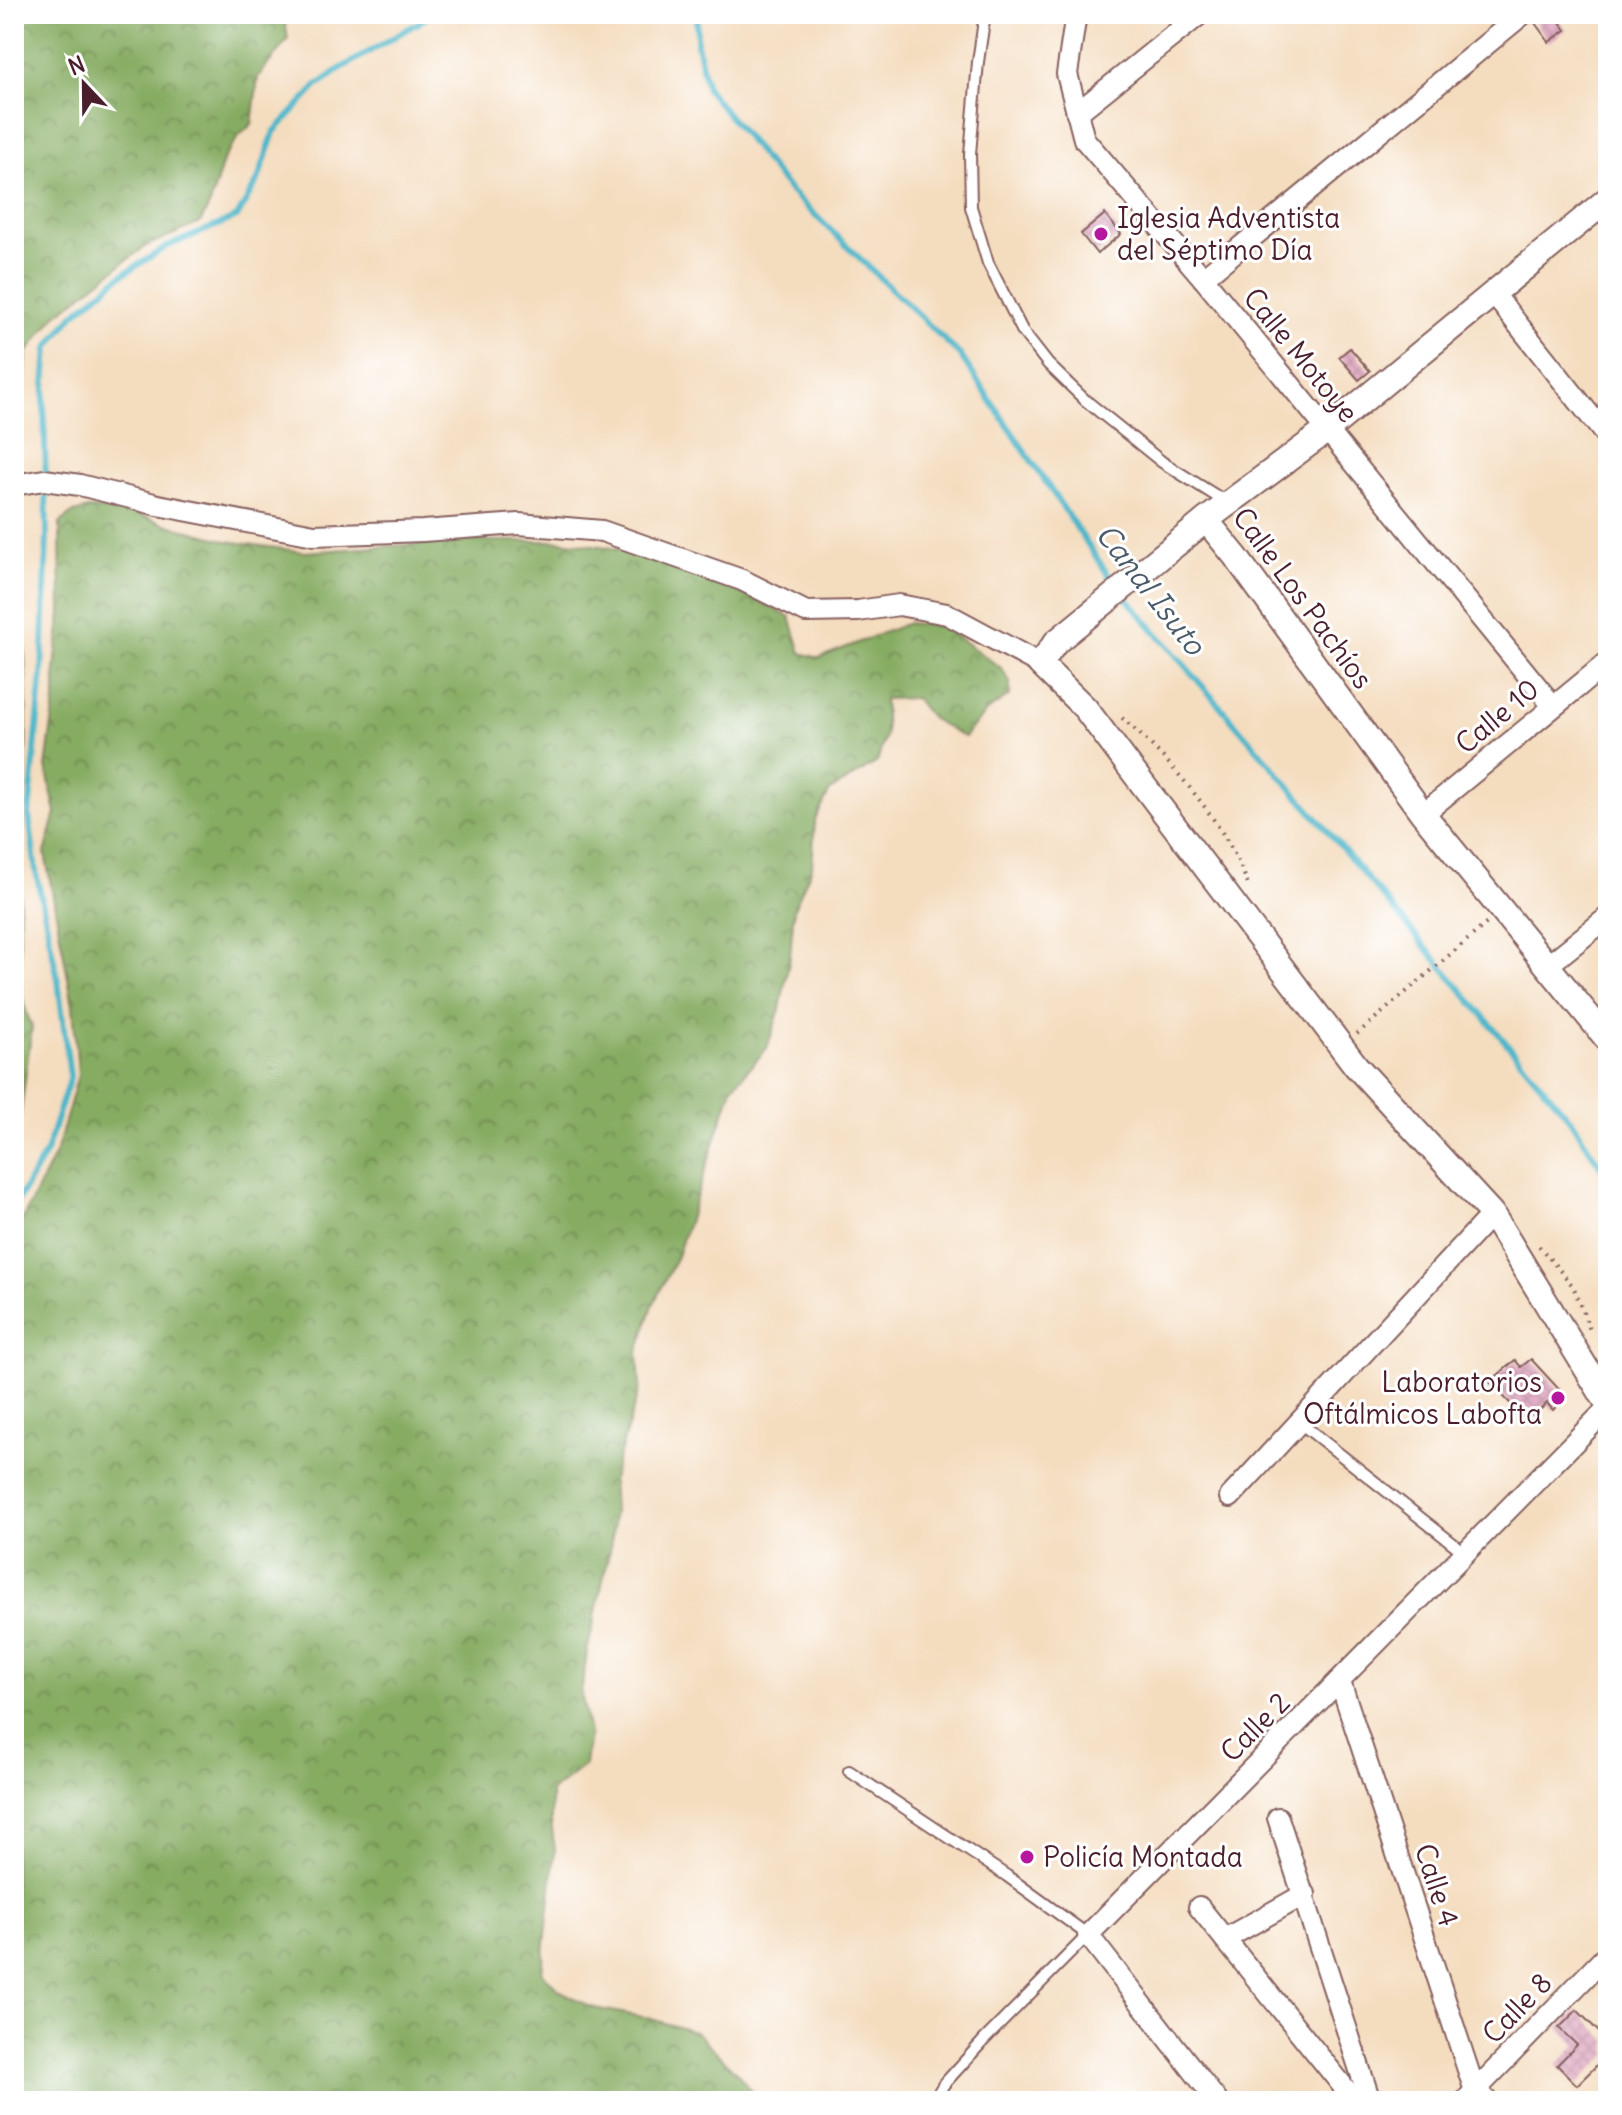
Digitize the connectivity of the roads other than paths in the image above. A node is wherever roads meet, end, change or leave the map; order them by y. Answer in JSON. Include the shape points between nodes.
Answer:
{"nodes":[{"id":1,"x":985,"y":14,"type":"edge"},
{"id":2,"x":1076,"y":14,"type":"edge"},
{"id":3,"x":1200,"y":14,"type":"edge"},
{"id":4,"x":1523,"y":14,"type":"edge"},
{"id":5,"x":1077,"y":113,"type":"junction"},
{"id":6,"x":1608,"y":199,"type":"edge"},
{"id":7,"x":1203,"y":278,"type":"junction"},
{"id":8,"x":1493,"y":293,"type":"junction"},
{"id":9,"x":1326,"y":431,"type":"junction"},
{"id":10,"x":1608,"y":438,"type":"edge"},
{"id":11,"x":14,"y":485,"type":"edge"},
{"id":12,"x":1228,"y":503,"type":"junction"},
{"id":13,"x":1206,"y":520,"type":"junction"},
{"id":14,"x":1608,"y":662,"type":"edge"},
{"id":15,"x":1040,"y":664,"type":"junction"},
{"id":16,"x":1553,"y":706,"type":"junction"},
{"id":17,"x":1423,"y":814,"type":"junction"},
{"id":18,"x":1608,"y":917,"type":"edge"},
{"id":19,"x":1547,"y":966,"type":"junction"},
{"id":20,"x":1608,"y":1040,"type":"edge"},
{"id":21,"x":1492,"y":1214,"type":"junction"},
{"id":22,"x":1608,"y":1406,"type":"edge"},
{"id":23,"x":1299,"y":1422,"type":"junction"},
{"id":24,"x":1230,"y":1497,"type":"dead end"},
{"id":25,"x":1465,"y":1553,"type":"junction"},
{"id":26,"x":1340,"y":1681,"type":"junction"},
{"id":27,"x":849,"y":1771,"type":"dead end"},
{"id":28,"x":1278,"y":1818,"type":"dead end"},
{"id":29,"x":1305,"y":1894,"type":"junction"},
{"id":30,"x":1199,"y":1907,"type":"dead end"},
{"id":31,"x":1088,"y":1935,"type":"junction"},
{"id":32,"x":1225,"y":1939,"type":"junction"},
{"id":33,"x":1608,"y":1954,"type":"edge"},
{"id":34,"x":1476,"y":2098,"type":"edge"},
{"id":35,"x":933,"y":2101,"type":"edge"},
{"id":36,"x":1217,"y":2101,"type":"edge"},
{"id":37,"x":1355,"y":2101,"type":"edge"},
{"id":38,"x":1370,"y":2101,"type":"edge"}],
"edges":[{"from":1,"to":12,"type":"lane","via":[[970,154],[971,207],[988,263],[1023,332],[1048,364],[1162,462]]},
{"from":2,"to":5,"type":"street","name":"Calle Motoye","via":[[1067,74]]},
{"from":3,"to":5,"type":"street"},
{"from":4,"to":7,"type":"street"},
{"from":5,"to":7,"type":"street","name":"Calle Motoye","via":[[1084,139]]},
{"from":6,"to":8,"type":"street","name":"Calle Los Pachíos"},
{"from":7,"to":9,"type":"street","name":"Calle Motoye"},
{"from":8,"to":9,"type":"street","name":"Calle Los Pachíos"},
{"from":8,"to":10,"type":"street"},
{"from":9,"to":12,"type":"street","name":"Calle Los Pachíos"},
{"from":9,"to":16,"type":"street","name":"Calle Motoye"},
{"from":11,"to":15,"type":"street","via":[[44,480],[80,485],[314,535],[519,524],[602,531],[742,580],[806,612],[899,605],[947,614]]},
{"from":12,"to":13,"type":"street","name":"Calle Los Pachíos"},
{"from":13,"to":15,"type":"street","via":[[1056,642]]},
{"from":13,"to":17,"type":"street","name":"Calle Los Pachíos"},
{"from":14,"to":16,"type":"street","name":"Calle 10"},
{"from":15,"to":21,"type":"street","via":[[1085,708],[1350,1040],[1356,1066]]},
{"from":16,"to":17,"type":"street","name":"Calle 10"},
{"from":17,"to":19,"type":"street","name":"Calle Los Pachíos"},
{"from":18,"to":19,"type":"street"},
{"from":19,"to":20,"type":"street","name":"Calle Los Pachíos"},
{"from":21,"to":22,"type":"street"},
{"from":21,"to":23,"type":"street"},
{"from":22,"to":25,"type":"street","name":"Calle 2"},
{"from":23,"to":24,"type":"street"},
{"from":23,"to":25,"type":"lane"},
{"from":25,"to":26,"type":"street","name":"Calle 2"},
{"from":26,"to":31,"type":"street","name":"Calle 2"},
{"from":26,"to":34,"type":"street","name":"Calle 4"},
{"from":27,"to":31,"type":"lane"},
{"from":28,"to":29,"type":"street"},
{"from":29,"to":32,"type":"street"},
{"from":29,"to":38,"type":"street"},
{"from":30,"to":32,"type":"street"},
{"from":31,"to":35,"type":"lane"},
{"from":31,"to":36,"type":"street"},
{"from":32,"to":37,"type":"street"},
{"from":33,"to":34,"type":"street","name":"Calle 8"}]}
